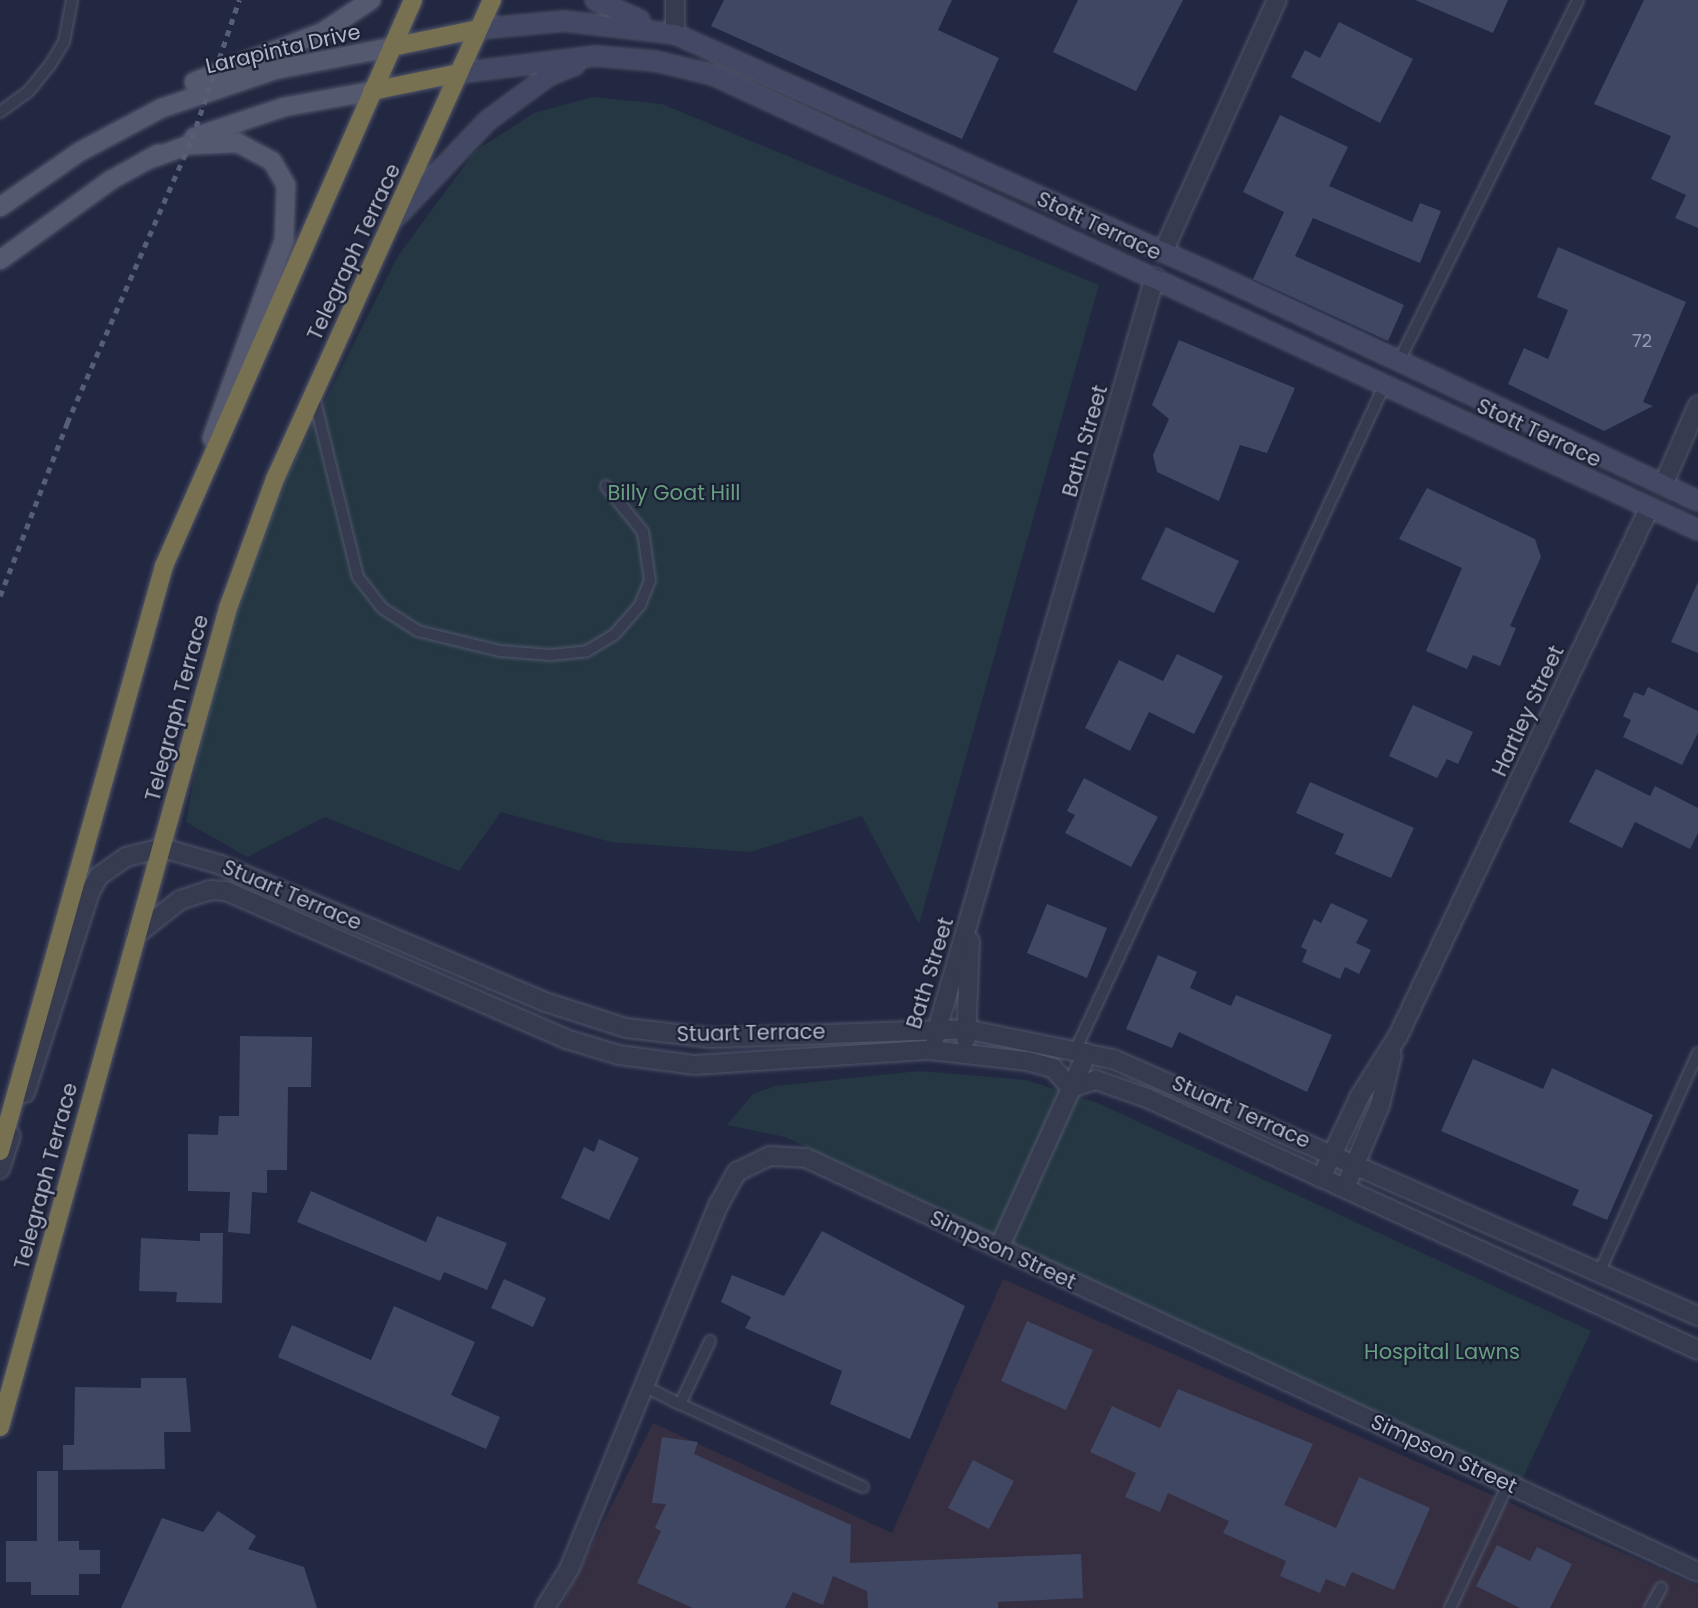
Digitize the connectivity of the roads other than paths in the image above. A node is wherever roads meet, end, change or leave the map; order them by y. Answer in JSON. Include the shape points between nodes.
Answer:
{"nodes":[{"id":1,"x":72,"y":0,"type":"edge"},
{"id":2,"x":371,"y":0,"type":"edge"},
{"id":3,"x":414,"y":0,"type":"edge"},
{"id":4,"x":492,"y":0,"type":"edge"},
{"id":5,"x":595,"y":0,"type":"edge"},
{"id":6,"x":675,"y":0,"type":"edge"},
{"id":7,"x":1277,"y":0,"type":"edge"},
{"id":8,"x":1578,"y":0,"type":"edge"},
{"id":9,"x":478,"y":29,"type":"junction"},
{"id":10,"x":675,"y":34,"type":"junction"},
{"id":11,"x":392,"y":47,"type":"junction"},
{"id":12,"x":596,"y":56,"type":"junction"},
{"id":13,"x":459,"y":73,"type":"junction"},
{"id":14,"x":372,"y":91,"type":"junction"},
{"id":15,"x":0,"y":112,"type":"edge"},
{"id":16,"x":125,"y":125,"type":"junction"},
{"id":17,"x":147,"y":160,"type":"junction"},
{"id":18,"x":0,"y":207,"type":"edge"},
{"id":19,"x":397,"y":216,"type":"junction"},
{"id":20,"x":1163,"y":252,"type":"junction"},
{"id":21,"x":0,"y":260,"type":"edge"},
{"id":22,"x":1155,"y":277,"type":"junction"},
{"id":23,"x":1399,"y":361,"type":"junction"},
{"id":24,"x":1384,"y":386,"type":"junction"},
{"id":25,"x":313,"y":393,"type":"junction"},
{"id":26,"x":1698,"y":405,"type":"edge"},
{"id":27,"x":195,"y":485,"type":"junction"},
{"id":28,"x":1663,"y":485,"type":"junction"},
{"id":29,"x":606,"y":486,"type":"dead end"},
{"id":30,"x":1698,"y":501,"type":"edge"},
{"id":31,"x":1649,"y":508,"type":"junction"},
{"id":32,"x":1698,"y":530,"type":"edge"},
{"id":33,"x":163,"y":848,"type":"junction"},
{"id":34,"x":974,"y":909,"type":"junction"},
{"id":35,"x":135,"y":935,"type":"junction"},
{"id":36,"x":939,"y":1028,"type":"junction"},
{"id":37,"x":965,"y":1029,"type":"junction"},
{"id":38,"x":1398,"y":1036,"type":"junction"},
{"id":39,"x":930,"y":1050,"type":"junction"},
{"id":40,"x":1082,"y":1051,"type":"junction"},
{"id":41,"x":967,"y":1053,"type":"junction"},
{"id":42,"x":1698,"y":1053,"type":"edge"},
{"id":43,"x":1071,"y":1088,"type":"junction"},
{"id":44,"x":0,"y":1151,"type":"edge"},
{"id":45,"x":1332,"y":1152,"type":"junction"},
{"id":46,"x":1356,"y":1163,"type":"junction"},
{"id":47,"x":0,"y":1169,"type":"edge"},
{"id":48,"x":1322,"y":1178,"type":"junction"},
{"id":49,"x":1345,"y":1188,"type":"junction"},
{"id":50,"x":999,"y":1248,"type":"junction"},
{"id":51,"x":1599,"y":1273,"type":"junction"},
{"id":52,"x":1698,"y":1316,"type":"edge"},
{"id":53,"x":710,"y":1341,"type":"dead end"},
{"id":54,"x":1698,"y":1350,"type":"edge"},
{"id":55,"x":646,"y":1387,"type":"junction"},
{"id":56,"x":680,"y":1404,"type":"junction"},
{"id":57,"x":0,"y":1427,"type":"edge"},
{"id":58,"x":1508,"y":1484,"type":"junction"},
{"id":59,"x":863,"y":1487,"type":"dead end"},
{"id":60,"x":1698,"y":1572,"type":"edge"},
{"id":61,"x":1661,"y":1588,"type":"dead end"},
{"id":62,"x":545,"y":1608,"type":"edge"},
{"id":63,"x":1450,"y":1608,"type":"edge"},
{"id":64,"x":1650,"y":1608,"type":"edge"}],
"edges":[{"from":1,"to":15,"type":"lane","via":[[64,42],[50,65],[28,92]]},
{"from":2,"to":16,"type":"main road","via":[[323,32],[147,104]]},
{"from":3,"to":11,"type":"highway"},
{"from":4,"to":9,"type":"highway","name":"Telegraph Terrace"},
{"from":5,"to":10,"type":"main road"},
{"from":6,"to":10,"type":"street"},
{"from":7,"to":20,"type":"street","name":"Bath Street"},
{"from":8,"to":23,"type":"lane"},
{"from":9,"to":10,"type":"main road","name":"Stott Terrace","via":[[564,21]]},
{"from":9,"to":11,"type":"highway"},
{"from":9,"to":13,"type":"highway","name":"Telegraph Terrace"},
{"from":10,"to":20,"type":"main road","name":"Stott Terrace"},
{"from":11,"to":14,"type":"highway"},
{"from":11,"to":16,"type":"main road","name":"Larapinta Drive","via":[[220,86]]},
{"from":12,"to":13,"type":"main road","name":"Stott Terrace"},
{"from":12,"to":19,"type":"main road","via":[[548,76],[487,121]]},
{"from":12,"to":22,"type":"main road","name":"Stott Terrace","via":[[655,60],[721,79]]},
{"from":13,"to":14,"type":"highway"},
{"from":13,"to":19,"type":"highway","name":"Telegraph Terrace"},
{"from":14,"to":17,"type":"main road","via":[[244,119]]},
{"from":14,"to":27,"type":"highway"},
{"from":16,"to":18,"type":"main road","name":"Larapinta Drive"},
{"from":17,"to":21,"type":"main road"},
{"from":17,"to":27,"type":"main road","via":[[189,145],[238,143],[272,161],[289,202],[284,240]]},
{"from":19,"to":25,"type":"highway","name":"Telegraph Terrace"},
{"from":20,"to":22,"type":"main road","name":"Bath Street"},
{"from":20,"to":23,"type":"main road","name":"Stott Terrace"},
{"from":22,"to":24,"type":"main road","name":"Stott Terrace"},
{"from":22,"to":34,"type":"street","name":"Bath Street"},
{"from":23,"to":28,"type":"main road","name":"Stott Terrace"},
{"from":24,"to":31,"type":"main road","name":"Stott Terrace"},
{"from":24,"to":40,"type":"lane"},
{"from":25,"to":29,"type":"lane","via":[[358,577],[382,608],[418,631],[500,651],[551,655],[587,651],[614,635],[640,605],[650,580],[643,532]]},
{"from":25,"to":33,"type":"highway","name":"Telegraph Terrace","via":[[228,608]]},
{"from":26,"to":28,"type":"street","name":"Hartley Street"},
{"from":27,"to":44,"type":"highway","via":[[137,654]]},
{"from":28,"to":30,"type":"main road","name":"Stott Terrace"},
{"from":28,"to":31,"type":"main road","name":"Hartley Street"},
{"from":31,"to":32,"type":"main road","name":"Stott Terrace"},
{"from":31,"to":38,"type":"street","name":"Hartley Street"},
{"from":33,"to":35,"type":"highway","name":"Telegraph Terrace"},
{"from":33,"to":36,"type":"street","name":"Stuart Terrace","via":[[221,865],[545,1002],[626,1028],[711,1038]]},
{"from":33,"to":47,"type":"street","name":"Stuart Terrace","via":[[126,856],[99,876],[90,892]]},
{"from":34,"to":36,"type":"street","name":"Bath Street","via":[[948,981]]},
{"from":34,"to":37,"type":"street","name":"Bath Street"},
{"from":35,"to":39,"type":"street","name":"Stuart Terrace","via":[[180,900],[210,890],[226,891],[566,1039],[619,1055],[695,1065]]},
{"from":35,"to":57,"type":"highway","name":"Telegraph Terrace"},
{"from":36,"to":37,"type":"street","name":"Stuart Terrace"},
{"from":36,"to":39,"type":"street","name":"Bath Street"},
{"from":37,"to":40,"type":"street","name":"Stuart Terrace"},
{"from":37,"to":41,"type":"street","name":"Bath Street"},
{"from":38,"to":45,"type":"street","name":"Hartley Street"},
{"from":38,"to":46,"type":"street","name":"Hartley Street","via":[[1385,1092]]},
{"from":39,"to":41,"type":"street","name":"Stuart Terrace"},
{"from":40,"to":43,"type":"street"},
{"from":40,"to":45,"type":"street","name":"Stuart Terrace","via":[[1139,1067]]},
{"from":41,"to":43,"type":"street","name":"Stuart Terrace","via":[[1053,1068]]},
{"from":42,"to":51,"type":"lane"},
{"from":43,"to":48,"type":"street","name":"Stuart Terrace","via":[[1096,1080],[1119,1087]]},
{"from":43,"to":50,"type":"street"},
{"from":45,"to":46,"type":"street","name":"Stuart Terrace"},
{"from":45,"to":48,"type":"street","name":"Hartley Street"},
{"from":46,"to":49,"type":"street","name":"Hartley Street"},
{"from":46,"to":51,"type":"street","name":"Stuart Terrace"},
{"from":48,"to":49,"type":"street","name":"Stuart Terrace"},
{"from":49,"to":54,"type":"street","name":"Stuart Terrace"},
{"from":50,"to":55,"type":"street","name":"Simpson Street","via":[[806,1158],[770,1156],[737,1172],[719,1204]]},
{"from":50,"to":58,"type":"street","name":"Simpson Street"},
{"from":51,"to":52,"type":"street","name":"Stuart Terrace"},
{"from":53,"to":56,"type":"lane"},
{"from":55,"to":56,"type":"lane"},
{"from":55,"to":62,"type":"street","name":"Simpson Street","via":[[569,1569]]},
{"from":56,"to":59,"type":"lane"},
{"from":58,"to":60,"type":"street","name":"Simpson Street"},
{"from":58,"to":63,"type":"lane"},
{"from":61,"to":64,"type":"lane"}]}
